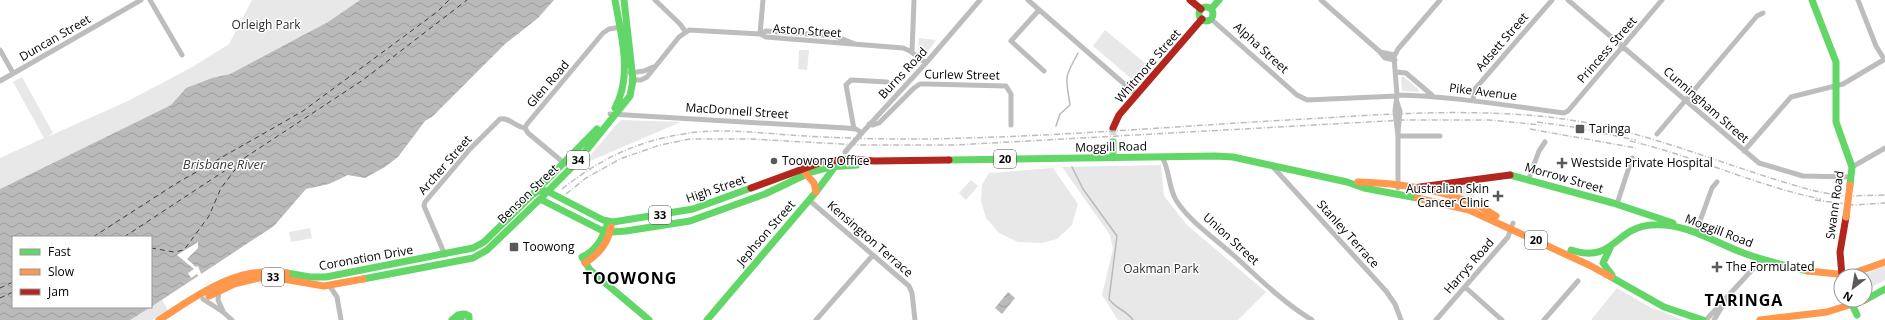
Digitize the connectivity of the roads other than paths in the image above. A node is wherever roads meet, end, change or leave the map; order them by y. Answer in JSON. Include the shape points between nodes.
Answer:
{"nodes":[{"id":1,"x":142,"y":0,"type":"edge"},
{"id":2,"x":150,"y":0,"type":"edge"},
{"id":3,"x":615,"y":0,"type":"edge"},
{"id":4,"x":624,"y":0,"type":"edge"},
{"id":5,"x":655,"y":0,"type":"edge"},
{"id":6,"x":763,"y":0,"type":"edge"},
{"id":7,"x":914,"y":0,"type":"edge"},
{"id":8,"x":980,"y":0,"type":"edge"},
{"id":9,"x":1028,"y":0,"type":"edge"},
{"id":10,"x":1190,"y":0,"type":"edge"},
{"id":11,"x":1219,"y":0,"type":"edge"},
{"id":12,"x":1321,"y":0,"type":"edge"},
{"id":13,"x":1552,"y":0,"type":"edge"},
{"id":14,"x":1568,"y":0,"type":"edge"},
{"id":15,"x":1662,"y":0,"type":"edge"},
{"id":16,"x":1812,"y":0,"type":"edge"},
{"id":17,"x":1858,"y":0,"type":"edge"},
{"id":18,"x":1438,"y":1,"type":"edge"},
{"id":19,"x":1201,"y":9,"type":"junction"},
{"id":20,"x":1211,"y":9,"type":"junction"},
{"id":21,"x":1039,"y":10,"type":"junction"},
{"id":22,"x":1763,"y":13,"type":"dead end"},
{"id":23,"x":1202,"y":19,"type":"junction"},
{"id":24,"x":1211,"y":19,"type":"junction"},
{"id":25,"x":627,"y":26,"type":"junction"},
{"id":26,"x":618,"y":28,"type":"junction"},
{"id":27,"x":685,"y":31,"type":"junction"},
{"id":28,"x":760,"y":34,"type":"junction"},
{"id":29,"x":1623,"y":46,"type":"junction"},
{"id":30,"x":0,"y":50,"type":"edge"},
{"id":31,"x":912,"y":52,"type":"junction"},
{"id":32,"x":182,"y":55,"type":"dead end"},
{"id":33,"x":1395,"y":58,"type":"junction"},
{"id":34,"x":1884,"y":59,"type":"edge"},
{"id":35,"x":926,"y":63,"type":"junction"},
{"id":36,"x":1044,"y":71,"type":"dead end"},
{"id":37,"x":1396,"y":72,"type":"junction"},
{"id":38,"x":13,"y":74,"type":"junction"},
{"id":39,"x":624,"y":77,"type":"junction"},
{"id":40,"x":633,"y":77,"type":"junction"},
{"id":41,"x":0,"y":81,"type":"edge"},
{"id":42,"x":887,"y":82,"type":"dead end"},
{"id":43,"x":1836,"y":85,"type":"junction"},
{"id":44,"x":1137,"y":95,"type":"junction"},
{"id":45,"x":1297,"y":95,"type":"joint"},
{"id":46,"x":1434,"y":96,"type":"junction"},
{"id":47,"x":1397,"y":98,"type":"junction"},
{"id":48,"x":1473,"y":100,"type":"junction"},
{"id":49,"x":1685,"y":101,"type":"junction"},
{"id":50,"x":1566,"y":112,"type":"joint"},
{"id":51,"x":613,"y":114,"type":"junction"},
{"id":52,"x":870,"y":124,"type":"junction"},
{"id":53,"x":1010,"y":125,"type":"dead end"},
{"id":54,"x":525,"y":128,"type":"junction"},
{"id":55,"x":1113,"y":128,"type":"tunnel mouth"},
{"id":56,"x":854,"y":129,"type":"junction"},
{"id":57,"x":861,"y":134,"type":"junction"},
{"id":58,"x":1657,"y":134,"type":"dead end"},
{"id":59,"x":1398,"y":136,"type":"junction"},
{"id":60,"x":1440,"y":136,"type":"dead end"},
{"id":61,"x":1113,"y":142,"type":"tunnel mouth"},
{"id":62,"x":1545,"y":142,"type":"dead end"},
{"id":63,"x":1885,"y":148,"type":"edge"},
{"id":64,"x":1744,"y":151,"type":"junction"},
{"id":65,"x":1162,"y":157,"type":"junction"},
{"id":66,"x":1113,"y":158,"type":"junction"},
{"id":67,"x":1632,"y":158,"type":"dead end"},
{"id":68,"x":840,"y":159,"type":"junction"},
{"id":69,"x":874,"y":161,"type":"junction"},
{"id":70,"x":564,"y":163,"type":"junction"},
{"id":71,"x":1273,"y":166,"type":"junction"},
{"id":72,"x":835,"y":167,"type":"junction"},
{"id":73,"x":1852,"y":167,"type":"junction"},
{"id":74,"x":806,"y":174,"type":"junction"},
{"id":75,"x":1529,"y":178,"type":"junction"},
{"id":76,"x":544,"y":181,"type":"junction"},
{"id":77,"x":1851,"y":181,"type":"junction"},
{"id":78,"x":1347,"y":182,"type":"junction"},
{"id":79,"x":1717,"y":182,"type":"dead end"},
{"id":80,"x":1398,"y":186,"type":"junction"},
{"id":81,"x":1407,"y":187,"type":"junction"},
{"id":82,"x":816,"y":192,"type":"junction"},
{"id":83,"x":544,"y":194,"type":"junction"},
{"id":84,"x":532,"y":195,"type":"junction"},
{"id":85,"x":1397,"y":195,"type":"junction"},
{"id":86,"x":809,"y":200,"type":"junction"},
{"id":87,"x":1617,"y":204,"type":"junction"},
{"id":88,"x":609,"y":222,"type":"junction"},
{"id":89,"x":593,"y":225,"type":"junction"},
{"id":90,"x":1512,"y":226,"type":"junction"},
{"id":91,"x":1688,"y":228,"type":"junction"},
{"id":92,"x":608,"y":232,"type":"junction"},
{"id":93,"x":1696,"y":232,"type":"junction"},
{"id":94,"x":1610,"y":248,"type":"junction"},
{"id":95,"x":591,"y":250,"type":"junction"},
{"id":96,"x":445,"y":255,"type":"junction"},
{"id":97,"x":873,"y":255,"type":"junction"},
{"id":98,"x":1762,"y":259,"type":"junction"},
{"id":99,"x":583,"y":260,"type":"junction"},
{"id":100,"x":1885,"y":262,"type":"edge"},
{"id":101,"x":447,"y":264,"type":"joint"},
{"id":102,"x":1841,"y":268,"type":"edge"},
{"id":103,"x":1870,"y":268,"type":"edge"},
{"id":104,"x":1833,"y":275,"type":"edge"},
{"id":105,"x":1616,"y":280,"type":"junction"},
{"id":106,"x":1578,"y":281,"type":"dead end"},
{"id":107,"x":342,"y":283,"type":"junction"},
{"id":108,"x":329,"y":285,"type":"junction"},
{"id":109,"x":1465,"y":287,"type":"junction"},
{"id":110,"x":1885,"y":289,"type":"edge"},
{"id":111,"x":219,"y":291,"type":"junction"},
{"id":112,"x":1873,"y":296,"type":"edge"},
{"id":113,"x":337,"y":297,"type":"junction"},
{"id":114,"x":1727,"y":298,"type":"junction"},
{"id":115,"x":203,"y":299,"type":"junction"},
{"id":116,"x":1842,"y":308,"type":"edge"},
{"id":117,"x":1854,"y":308,"type":"edge"},
{"id":118,"x":223,"y":312,"type":"junction"},
{"id":119,"x":467,"y":318,"type":"edge"},
{"id":120,"x":1858,"y":318,"type":"edge"},
{"id":121,"x":164,"y":319,"type":"edge"},
{"id":122,"x":232,"y":320,"type":"edge"},
{"id":123,"x":341,"y":320,"type":"edge"},
{"id":124,"x":452,"y":320,"type":"edge"},
{"id":125,"x":648,"y":320,"type":"edge"},
{"id":126,"x":707,"y":320,"type":"edge"},
{"id":127,"x":816,"y":320,"type":"edge"},
{"id":128,"x":915,"y":320,"type":"edge"},
{"id":129,"x":1311,"y":320,"type":"edge"},
{"id":130,"x":1401,"y":320,"type":"edge"},
{"id":131,"x":1436,"y":320,"type":"edge"},
{"id":132,"x":1502,"y":320,"type":"edge"},
{"id":133,"x":1544,"y":320,"type":"edge"},
{"id":134,"x":1704,"y":320,"type":"edge"},
{"id":135,"x":1714,"y":320,"type":"edge"},
{"id":136,"x":1760,"y":320,"type":"edge"}],
"edges":[{"from":1,"to":38,"type":"street","name":"Duncan Street"},
{"from":2,"to":32,"type":"street"},
{"from":3,"to":26,"type":"main road","number":"34"},
{"from":4,"to":25,"type":"main road","number":"34"},
{"from":5,"to":27,"type":"street"},
{"from":6,"to":28,"type":"street"},
{"from":7,"to":31,"type":"street"},
{"from":8,"to":35,"type":"street","name":"Burns Road"},
{"from":9,"to":21,"type":"street"},
{"from":10,"to":19,"type":"main road"},
{"from":11,"to":20,"type":"main road"},
{"from":12,"to":33,"type":"street","via":[[1379,51]]},
{"from":13,"to":48,"type":"street","name":"Adsett Street","via":[[1475,89]]},
{"from":14,"to":29,"type":"street","name":"Cunningham Street"},
{"from":15,"to":29,"type":"street","name":"Princess Street"},
{"from":16,"to":43,"type":"main road","name":"Swann Road","via":[[1834,56]]},
{"from":17,"to":34,"type":"street","via":[[1876,46]]},
{"from":18,"to":33,"type":"street","via":[[1397,50]]},
{"from":19,"to":20,"type":"main road"},
{"from":19,"to":23,"type":"main road","via":[[1199,14]]},
{"from":20,"to":24,"type":"main road"},
{"from":21,"to":36,"type":"street","via":[[1011,42]]},
{"from":21,"to":44,"type":"street"},
{"from":22,"to":49,"type":"street","via":[[1757,16]]},
{"from":23,"to":24,"type":"main road"},
{"from":23,"to":44,"type":"main road","name":"Whitmore Street"},
{"from":24,"to":45,"type":"street","name":"Alpha Street"},
{"from":25,"to":26,"type":"street","name":"Glen Road"},
{"from":25,"to":40,"type":"main road","number":"34"},
{"from":26,"to":39,"type":"main road","number":"34"},
{"from":26,"to":54,"type":"street","name":"Glen Road","via":[[603,33]]},
{"from":27,"to":28,"type":"street","name":"Aston Street"},
{"from":27,"to":40,"type":"street","via":[[654,67]]},
{"from":28,"to":31,"type":"street","name":"Aston Street","via":[[766,38],[901,48]]},
{"from":29,"to":49,"type":"street","name":"Cunningham Street"},
{"from":29,"to":50,"type":"street","name":"Princess Street"},
{"from":30,"to":38,"type":"street"},
{"from":31,"to":35,"type":"street","name":"Aston Street"},
{"from":33,"to":37,"type":"street"},
{"from":34,"to":43,"type":"street","via":[[1847,83]]},
{"from":35,"to":52,"type":"street","name":"Burns Road"},
{"from":37,"to":46,"type":"street","via":[[1406,73]]},
{"from":37,"to":47,"type":"street"},
{"from":38,"to":41,"type":"street","name":"Duncan Street"},
{"from":39,"to":40,"type":"street"},
{"from":39,"to":51,"type":"main road","name":"Benson Street","number":"34","via":[[620,101]]},
{"from":40,"to":51,"type":"main road","name":"Benson Street","number":"34","via":[[630,96]]},
{"from":42,"to":56,"type":"street","via":[[848,82],[846,85]]},
{"from":43,"to":64,"type":"street","via":[[1791,97]]},
{"from":43,"to":73,"type":"main road","name":"Swann Road","via":[[1836,122]]},
{"from":44,"to":55,"type":"main road","name":"Whitmore Street","via":[[1119,115]]},
{"from":45,"to":47,"type":"street","name":"Pike Avenue","via":[[1317,101]]},
{"from":46,"to":47,"type":"street","name":"Pike Avenue"},
{"from":46,"to":48,"type":"street","name":"Pike Avenue"},
{"from":47,"to":59,"type":"street","via":[[1394,111]]},
{"from":48,"to":50,"type":"street","name":"Pike Avenue"},
{"from":49,"to":58,"type":"street"},
{"from":49,"to":64,"type":"street","name":"Cunningham Street"},
{"from":51,"to":56,"type":"street","name":"MacDonnell Street"},
{"from":51,"to":70,"type":"main road","name":"Benson Street","number":"34"},
{"from":51,"to":83,"type":"main road","name":"Benson Street","number":"34","via":[[577,162]]},
{"from":52,"to":53,"type":"street","name":"Curlew Street","via":[[879,123],[914,88],[928,84],[1006,86],[1010,89],[1011,95]]},
{"from":52,"to":57,"type":"street","name":"Burns Road"},
{"from":54,"to":70,"type":"street"},
{"from":54,"to":96,"type":"street","name":"Archer Street","via":[[500,119],[470,149],[425,202],[424,206]]},
{"from":56,"to":57,"type":"street","name":"MacDonnell Street"},
{"from":57,"to":68,"type":"street","name":"Burns Road","bridge":true},
{"from":59,"to":60,"type":"street"},
{"from":59,"to":80,"type":"street"},
{"from":61,"to":66,"type":"main road"},
{"from":62,"to":75,"type":"street","via":[[1538,152]]},
{"from":63,"to":73,"type":"street"},
{"from":64,"to":77,"type":"street","name":"Cunningham Street","via":[[1764,165],[1803,176]]},
{"from":65,"to":66,"type":"main road","name":"Moggill Road","number":"20"},
{"from":65,"to":71,"type":"main road","name":"Moggill Road","number":"20","via":[[1226,156]]},
{"from":65,"to":129,"type":"street","name":"Union Street","via":[[1168,168],[1174,196],[1180,205],[1284,300]]},
{"from":66,"to":69,"type":"main road","name":"Moggill Road","number":"20"},
{"from":67,"to":87,"type":"street"},
{"from":68,"to":69,"type":"main road","name":"Moggill Road","number":"20"},
{"from":68,"to":72,"type":"main road","name":"Jephson Street"},
{"from":68,"to":88,"type":"main road","name":"High Street","number":"33","via":[[822,162],[693,209]]},
{"from":69,"to":72,"type":"main road","name":"Moggill Road","number":"20"},
{"from":70,"to":76,"type":"main road","name":"Benson Street","number":"34"},
{"from":71,"to":78,"type":"main road","name":"Moggill Road","number":"20"},
{"from":71,"to":130,"type":"street","name":"Stanley Terrace","via":[[1386,291],[1395,304]]},
{"from":72,"to":74,"type":"main road","name":"High Street","number":"33"},
{"from":72,"to":82,"type":"main road","name":"Jephson Street"},
{"from":73,"to":77,"type":"main road","name":"Swann Road"},
{"from":74,"to":82,"type":"main road","via":[[814,183]]},
{"from":74,"to":92,"type":"main road","name":"High Street","number":"33","via":[[765,194],[690,221],[626,232]]},
{"from":75,"to":81,"type":"main road","name":"Morrow Street","number":"20","via":[[1503,175],[1430,187]]},
{"from":75,"to":87,"type":"main road","name":"Morrow Street","number":"20"},
{"from":76,"to":83,"type":"main road"},
{"from":76,"to":84,"type":"main road","name":"Benson Street","number":"34"},
{"from":77,"to":102,"type":"main road","name":"Swann Road","bridge":true,"via":[[1840,258]]},
{"from":78,"to":80,"type":"main road","name":"Moggill Road","number":"20"},
{"from":78,"to":85,"type":"main road","name":"Moggill Road","number":"20"},
{"from":79,"to":93,"type":"street","via":[[1712,188]]},
{"from":80,"to":81,"type":"main road","name":"Moggill Road","number":"20"},
{"from":80,"to":85,"type":"street"},
{"from":81,"to":90,"type":"main road","name":"Moggill Road","number":"20","via":[[1468,202]]},
{"from":82,"to":86,"type":"main road","name":"Jephson Street"},
{"from":83,"to":84,"type":"main road","number":"33"},
{"from":83,"to":88,"type":"main road"},
{"from":83,"to":89,"type":"main road","name":"High Street","number":"33","via":[[550,203]]},
{"from":83,"to":101,"type":"main road","name":"Benson Street","number":"33","via":[[480,255]]},
{"from":84,"to":96,"type":"main road","name":"Benson Street","number":"33","via":[[482,244]]},
{"from":85,"to":90,"type":"main road","name":"Moggill Road","number":"20","via":[[1459,206]]},
{"from":86,"to":97,"type":"street","name":"Kensington Terrace"},
{"from":86,"to":126,"type":"main road","name":"Jephson Street"},
{"from":87,"to":91,"type":"main road","name":"Morrow Street","number":"20"},
{"from":88,"to":92,"type":"main road"},
{"from":89,"to":92,"type":"main road","name":"High Street","number":"33"},
{"from":89,"to":95,"type":"main road","via":[[596,237]]},
{"from":90,"to":94,"type":"main road","name":"Moggill Road","number":"20","via":[[1581,254],[1596,255]]},
{"from":90,"to":105,"type":"main road","name":"Moggill Road","number":"20"},
{"from":90,"to":109,"type":"street","name":"Harrys Road","via":[[1508,237]]},
{"from":91,"to":93,"type":"main road","name":"Moggill Road","number":"20"},
{"from":91,"to":94,"type":"main road","name":"Moggill Road","number":"20","via":[[1663,225],[1642,227],[1624,236]]},
{"from":92,"to":95,"type":"main road"},
{"from":92,"to":99,"type":"main road","via":[[608,240],[592,258]]},
{"from":93,"to":98,"type":"main road","name":"Moggill Road","number":"20","via":[[1739,252]]},
{"from":94,"to":105,"type":"main road","via":[[1603,263]]},
{"from":95,"to":99,"type":"main road"},
{"from":96,"to":121,"type":"main road","name":"Coronation Drive","number":"33","via":[[326,277],[304,277],[272,271],[253,272],[194,297]]},
{"from":97,"to":127,"type":"street"},
{"from":97,"to":128,"type":"street","name":"Kensington Terrace","via":[[910,288]]},
{"from":98,"to":104,"type":"main road","name":"Moggill Road","number":"20"},
{"from":98,"to":114,"type":"street"},
{"from":99,"to":125,"type":"main road","via":[[590,270]]},
{"from":100,"to":103,"type":"main road","name":"Moggill Road","number":"20"},
{"from":101,"to":107,"type":"main road","name":"Coronation Drive","number":"33"},
{"from":105,"to":134,"type":"main road","number":"20","via":[[1664,307]]},
{"from":106,"to":133,"type":"street"},
{"from":107,"to":108,"type":"main road","name":"Coronation Drive","number":"33"},
{"from":107,"to":113,"type":"street"},
{"from":108,"to":111,"type":"main road","name":"Coronation Drive","number":"33","via":[[309,285],[260,277],[239,282]]},
{"from":108,"to":113,"type":"street"},
{"from":109,"to":131,"type":"street","name":"Harrys Road"},
{"from":109,"to":132,"type":"street"},
{"from":110,"to":112,"type":"main road"},
{"from":111,"to":115,"type":"main road","name":"Coronation Drive","number":"33"},
{"from":111,"to":118,"type":"street","via":[[218,300]]},
{"from":113,"to":123,"type":"street"},
{"from":114,"to":134,"type":"street"},
{"from":114,"to":135,"type":"street"},
{"from":115,"to":118,"type":"street"},
{"from":115,"to":121,"type":"main road","name":"Coronation Drive","number":"33"},
{"from":116,"to":136,"type":"main road"},
{"from":117,"to":120,"type":"main road","bridge":true},
{"from":118,"to":122,"type":"street"},
{"from":119,"to":124,"type":"main road","via":[[458,315]]}]}
